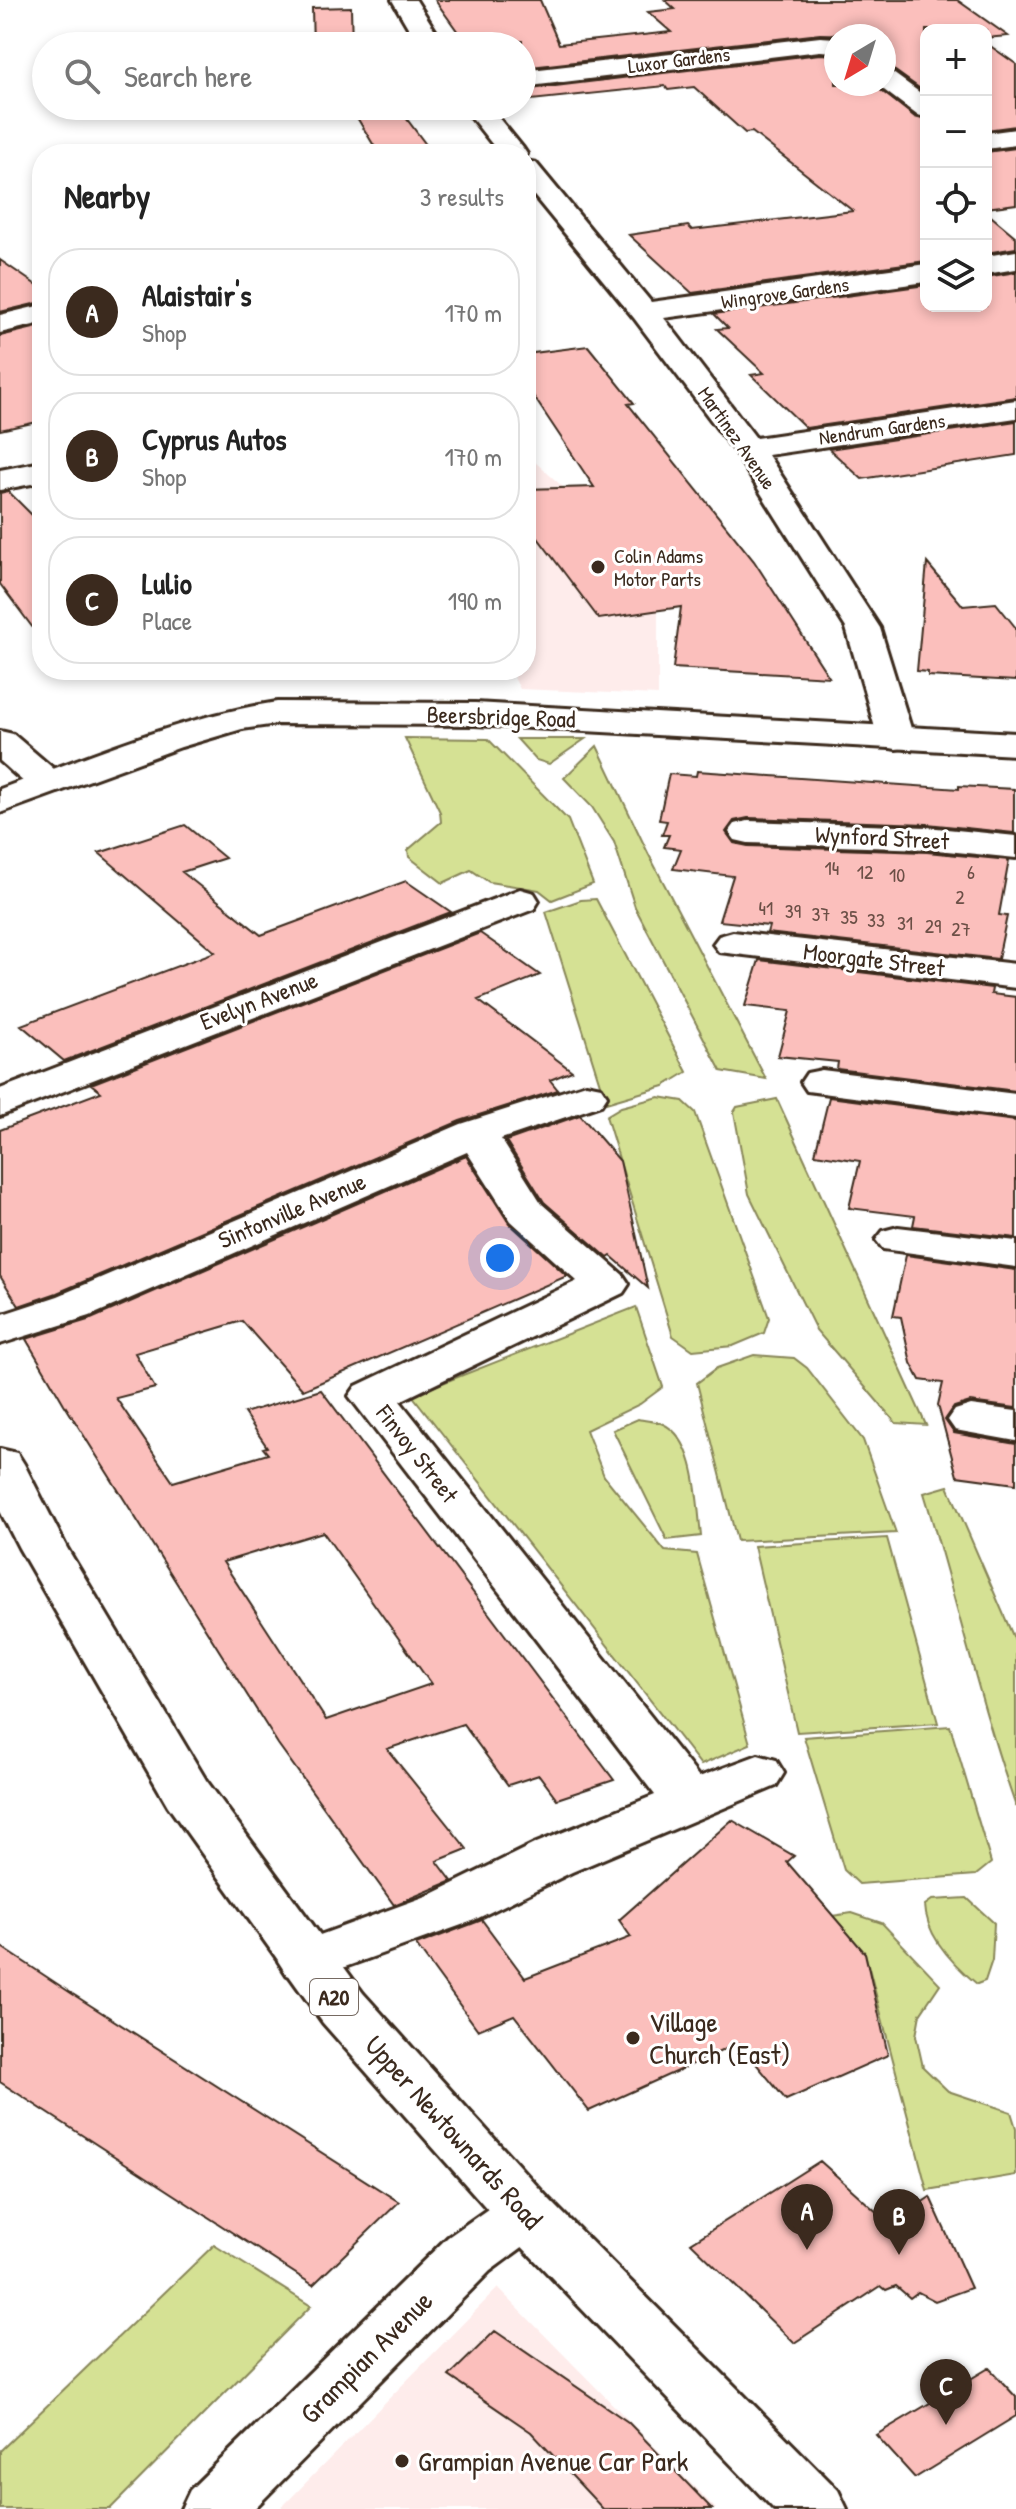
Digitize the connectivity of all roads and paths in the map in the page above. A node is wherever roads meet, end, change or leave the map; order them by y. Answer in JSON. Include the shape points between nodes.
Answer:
{"nodes":[{"id":1,"x":404,"y":0,"type":"edge"},
{"id":2,"x":423,"y":32,"type":"edge"},
{"id":3,"x":824,"y":44,"type":"edge"},
{"id":4,"x":536,"y":77,"type":"edge"},
{"id":5,"x":896,"y":87,"type":"edge"},
{"id":6,"x":920,"y":105,"type":"edge"},
{"id":7,"x":486,"y":120,"type":"edge"},
{"id":8,"x":1016,"y":137,"type":"edge"},
{"id":9,"x":992,"y":140,"type":"edge"},
{"id":10,"x":506,"y":144,"type":"edge"},
{"id":11,"x":536,"y":181,"type":"edge"},
{"id":12,"x":1016,"y":260,"type":"edge"},
{"id":13,"x":992,"y":264,"type":"edge"},
{"id":14,"x":920,"y":274,"type":"edge"},
{"id":15,"x":644,"y":312,"type":"junction"},
{"id":16,"x":32,"y":316,"type":"edge"},
{"id":17,"x":0,"y":324,"type":"edge"},
{"id":18,"x":1016,"y":409,"type":"edge"},
{"id":19,"x":748,"y":449,"type":"junction"},
{"id":20,"x":32,"y":474,"type":"edge"},
{"id":21,"x":0,"y":480,"type":"edge"},
{"id":22,"x":896,"y":738,"type":"junction"},
{"id":23,"x":0,"y":742,"type":"edge"},
{"id":24,"x":1016,"y":744,"type":"edge"},
{"id":25,"x":48,"y":783,"type":"junction"},
{"id":26,"x":0,"y":802,"type":"edge"},
{"id":27,"x":748,"y":832,"type":"dead end"},
{"id":28,"x":1016,"y":847,"type":"edge"},
{"id":29,"x":520,"y":901,"type":"dead end"},
{"id":30,"x":733,"y":944,"type":"dead end"},
{"id":31,"x":1016,"y":976,"type":"edge"},
{"id":32,"x":822,"y":1082,"type":"dead end"},
{"id":33,"x":586,"y":1096,"type":"dead end"},
{"id":34,"x":0,"y":1104,"type":"edge"},
{"id":35,"x":1016,"y":1106,"type":"edge"},
{"id":36,"x":476,"y":1133,"type":"junction"},
{"id":37,"x":898,"y":1240,"type":"dead end"},
{"id":38,"x":1016,"y":1254,"type":"edge"},
{"id":39,"x":0,"y":1330,"type":"edge"},
{"id":40,"x":971,"y":1420,"type":"dead end"},
{"id":41,"x":1016,"y":1426,"type":"edge"},
{"id":42,"x":0,"y":1464,"type":"edge"},
{"id":43,"x":758,"y":1773,"type":"dead end"},
{"id":44,"x":688,"y":1800,"type":"junction"},
{"id":45,"x":306,"y":1961,"type":"junction"},
{"id":46,"x":526,"y":2213,"type":"junction"},
{"id":47,"x":213,"y":2509,"type":"edge"},
{"id":48,"x":815,"y":2509,"type":"edge"}],
"edges":[{"from":1,"to":2,"type":"street"},
{"from":3,"to":4,"type":"street","name":"Luxor Gardens"},
{"from":5,"to":6,"type":"street"},
{"from":7,"to":10,"type":"street"},
{"from":8,"to":9,"type":"street"},
{"from":11,"to":15,"type":"street","name":"Martinez Avenue"},
{"from":12,"to":13,"type":"street"},
{"from":14,"to":15,"type":"street","name":"Wingrove Gardens"},
{"from":15,"to":19,"type":"street","name":"Martinez Avenue"},
{"from":16,"to":17,"type":"street"},
{"from":18,"to":19,"type":"street","name":"Nendrum Gardens"},
{"from":19,"to":22,"type":"street","name":"Martinez Avenue","via":[[863,628]]},
{"from":20,"to":21,"type":"street"},
{"from":22,"to":24,"type":"street","name":"Beersbridge Road"},
{"from":22,"to":25,"type":"street","name":"Beersbridge Road","via":[[475,714],[277,713],[203,728]]},
{"from":23,"to":25,"type":"street"},
{"from":25,"to":26,"type":"street","name":"Beersbridge Road"},
{"from":27,"to":28,"type":"street","name":"Wynford Street","via":[[927,838]]},
{"from":29,"to":34,"type":"street","name":"Evelyn Avenue"},
{"from":30,"to":31,"type":"street","name":"Moorgate Street"},
{"from":32,"to":35,"type":"street"},
{"from":33,"to":36,"type":"street","name":"Sintonville Avenue"},
{"from":36,"to":39,"type":"street","name":"Sintonville Avenue","via":[[74,1306]]},
{"from":36,"to":44,"type":"street","name":"Finvoy Street","via":[[526,1212],[607,1284],[372,1396]]},
{"from":37,"to":38,"type":"street"},
{"from":40,"to":41,"type":"street"},
{"from":42,"to":45,"type":"street","name":"Upper Newtownards Road","number":"A20","via":[[43,1548],[187,1793]]},
{"from":43,"to":44,"type":"street"},
{"from":44,"to":45,"type":"street","via":[[451,1908]]},
{"from":45,"to":46,"type":"street","name":"Upper Newtownards Road","number":"A20"},
{"from":46,"to":47,"type":"street","name":"Grampian Avenue","via":[[469,2254]]},
{"from":46,"to":48,"type":"street","name":"Upper Newtownards Road","number":"A20"}]}
